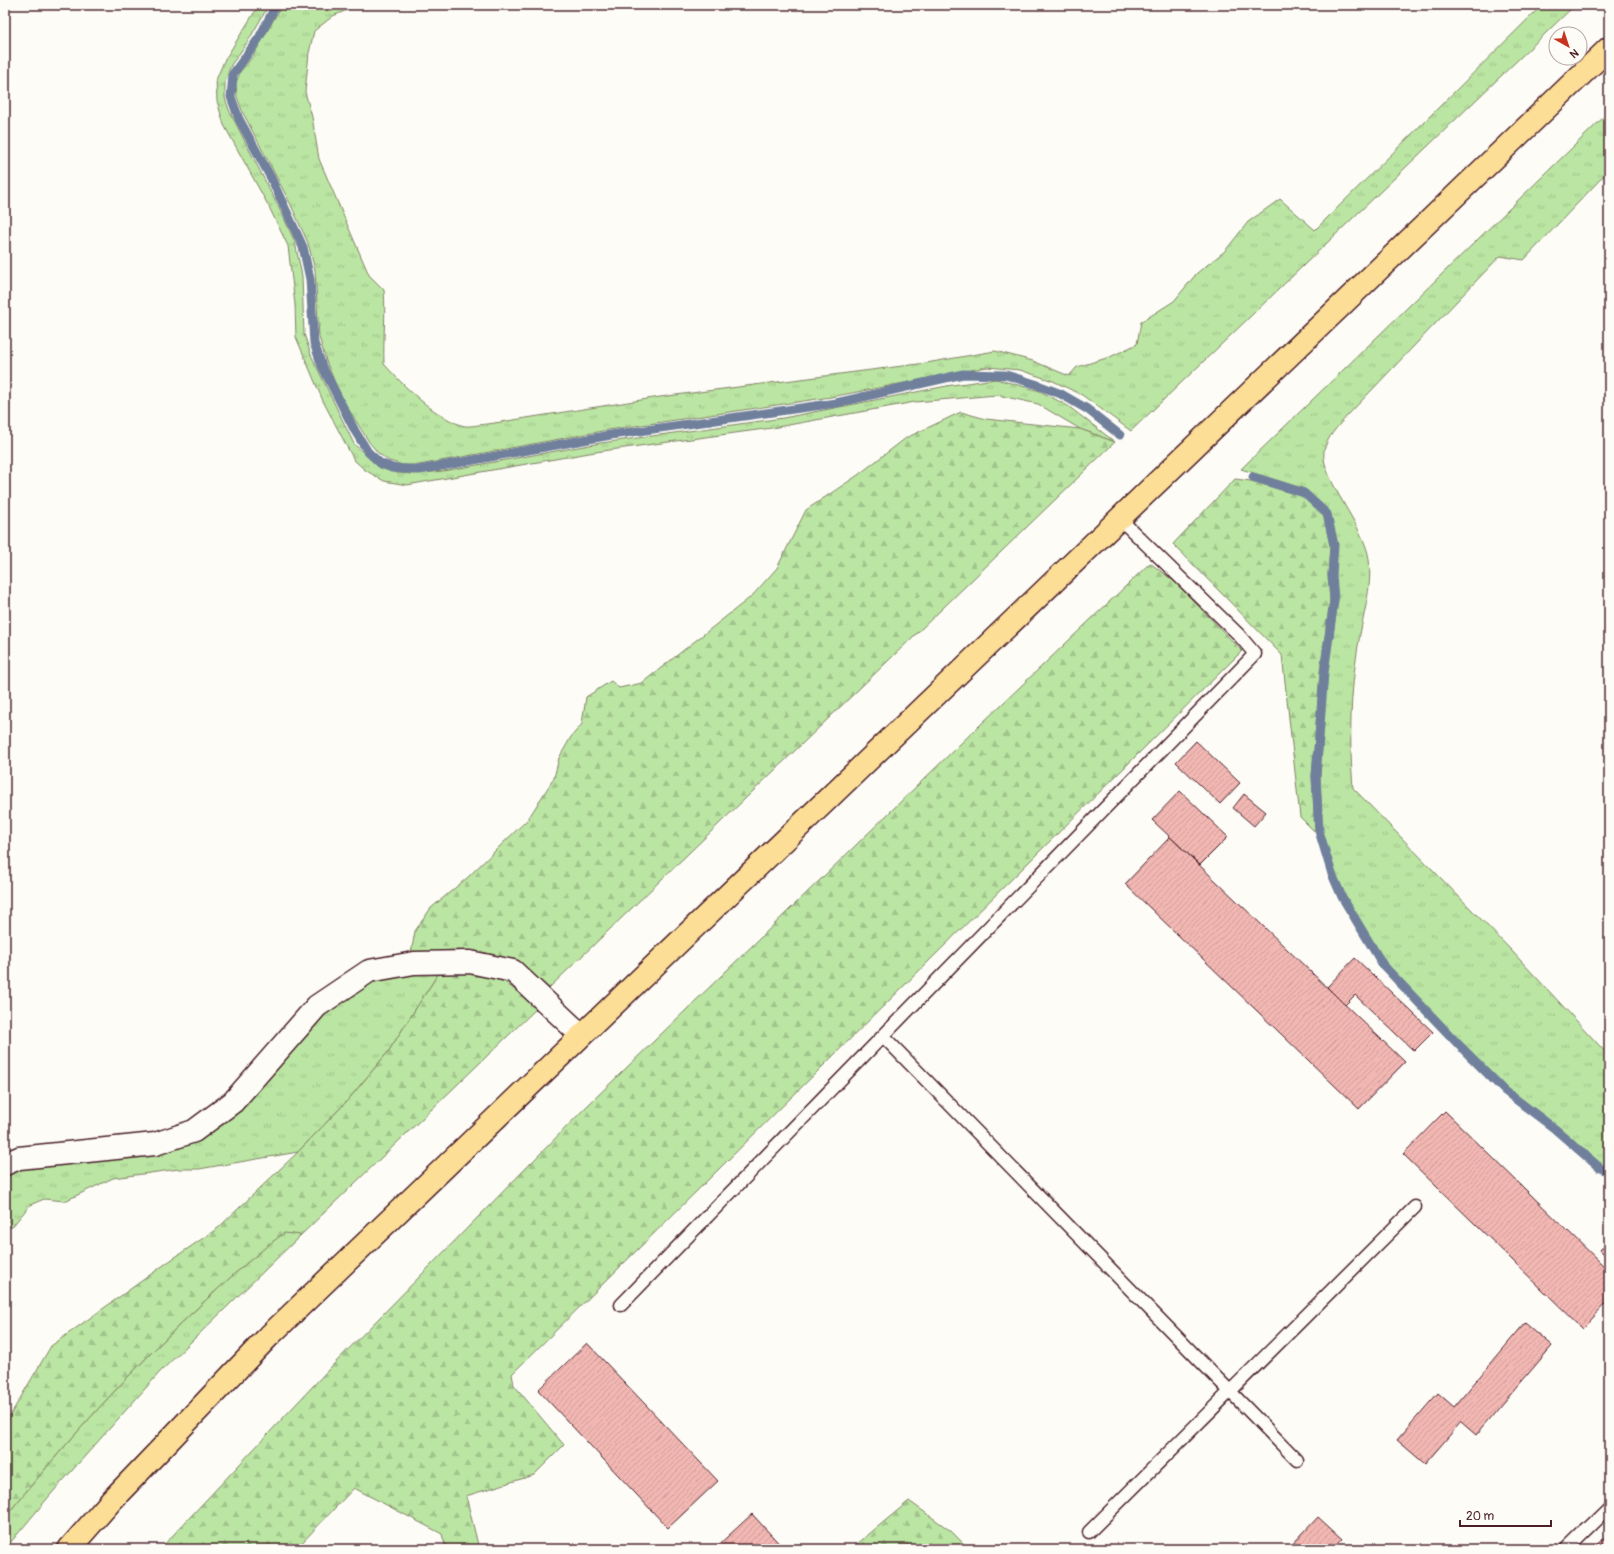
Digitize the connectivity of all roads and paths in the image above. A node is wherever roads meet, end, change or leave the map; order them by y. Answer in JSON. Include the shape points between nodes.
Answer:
{"nodes":[{"id":1,"x":1609,"y":48,"type":"edge"},
{"id":2,"x":1119,"y":518,"type":"junction"},
{"id":3,"x":581,"y":1035,"type":"junction"},
{"id":4,"x":883,"y":1036,"type":"junction"},
{"id":5,"x":5,"y":1164,"type":"edge"},
{"id":6,"x":1415,"y":1207,"type":"dead end"},
{"id":7,"x":621,"y":1305,"type":"dead end"},
{"id":8,"x":1231,"y":1392,"type":"junction"},
{"id":9,"x":1297,"y":1460,"type":"dead end"},
{"id":10,"x":1609,"y":1508,"type":"edge"},
{"id":11,"x":1089,"y":1532,"type":"dead end"},
{"id":12,"x":69,"y":1549,"type":"edge"},
{"id":13,"x":1567,"y":1549,"type":"edge"}],
"edges":[{"from":1,"to":2,"type":"highway"},
{"from":2,"to":3,"type":"highway"},
{"from":2,"to":4,"type":"lane","via":[[1238,634],[1255,654]]},
{"from":3,"to":5,"type":"street","via":[[513,971],[470,962],[414,963],[370,971],[317,1006],[233,1102],[194,1131],[155,1144],[19,1158]]},
{"from":3,"to":12,"type":"highway","via":[[269,1336],[112,1500]]},
{"from":4,"to":7,"type":"lane"},
{"from":4,"to":8,"type":"lane"},
{"from":6,"to":8,"type":"lane"},
{"from":8,"to":9,"type":"lane"},
{"from":8,"to":11,"type":"lane"},
{"from":10,"to":13,"type":"lane"}]}
